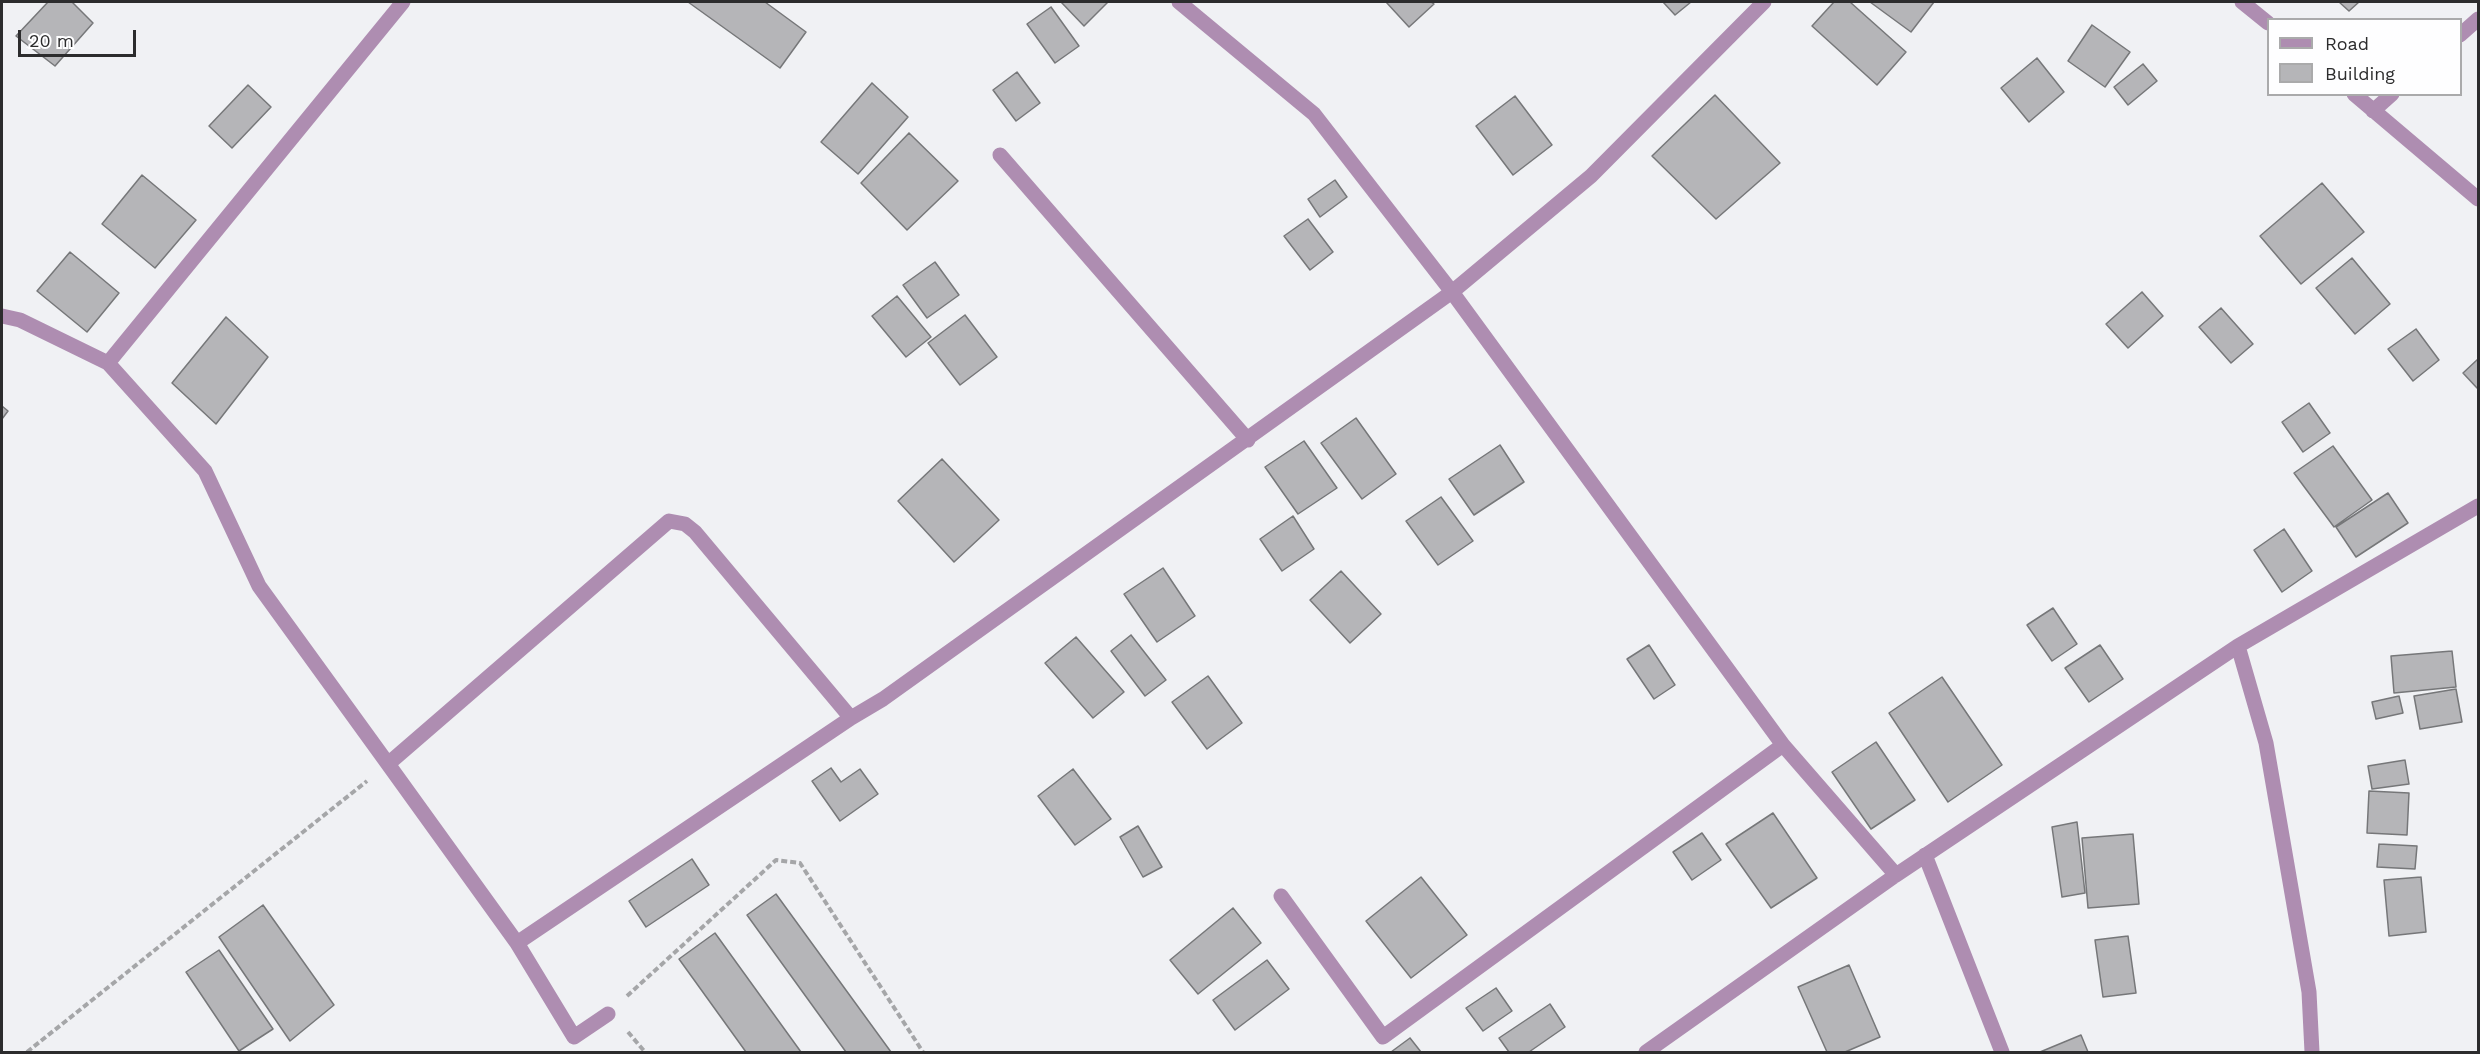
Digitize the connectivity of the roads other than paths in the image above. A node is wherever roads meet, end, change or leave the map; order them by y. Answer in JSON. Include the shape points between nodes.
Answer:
{"nodes":[{"id":1,"x":403,"y":2,"type":"edge"},
{"id":2,"x":1179,"y":2,"type":"edge"},
{"id":3,"x":1764,"y":2,"type":"edge"},
{"id":4,"x":2242,"y":2,"type":"edge"},
{"id":5,"x":2478,"y":19,"type":"edge"},
{"id":6,"x":2267,"y":22,"type":"edge"},
{"id":7,"x":2462,"y":33,"type":"edge"},
{"id":8,"x":2356,"y":96,"type":"edge"},
{"id":9,"x":2390,"y":96,"type":"edge"},
{"id":10,"x":2373,"y":111,"type":"junction"},
{"id":11,"x":1000,"y":155,"type":"dead end"},
{"id":12,"x":2478,"y":199,"type":"edge"},
{"id":13,"x":1452,"y":292,"type":"junction"},
{"id":14,"x":2,"y":316,"type":"edge"},
{"id":15,"x":108,"y":363,"type":"junction"},
{"id":16,"x":1248,"y":440,"type":"junction"},
{"id":17,"x":2478,"y":506,"type":"edge"},
{"id":18,"x":2238,"y":646,"type":"junction"},
{"id":19,"x":851,"y":718,"type":"junction"},
{"id":20,"x":1783,"y":745,"type":"junction"},
{"id":21,"x":388,"y":764,"type":"junction"},
{"id":22,"x":1925,"y":855,"type":"junction"},
{"id":23,"x":1896,"y":875,"type":"junction"},
{"id":24,"x":1281,"y":896,"type":"dead end"},
{"id":25,"x":517,"y":943,"type":"junction"},
{"id":26,"x":608,"y":1014,"type":"road end"},
{"id":27,"x":1646,"y":1053,"type":"edge"},
{"id":28,"x":2002,"y":1053,"type":"edge"},
{"id":29,"x":2312,"y":1053,"type":"edge"}],
"edges":[{"from":1,"to":15,"type":"street"},
{"from":2,"to":13,"type":"street","via":[[1314,114]]},
{"from":3,"to":13,"type":"street","via":[[1591,176]]},
{"from":4,"to":6,"type":"street"},
{"from":5,"to":7,"type":"street"},
{"from":8,"to":10,"type":"street"},
{"from":9,"to":10,"type":"street"},
{"from":10,"to":12,"type":"street"},
{"from":11,"to":16,"type":"street"},
{"from":13,"to":16,"type":"street"},
{"from":13,"to":20,"type":"street"},
{"from":14,"to":15,"type":"street","via":[[20,320]]},
{"from":15,"to":21,"type":"street","via":[[205,471],[259,586]]},
{"from":16,"to":19,"type":"street"},
{"from":17,"to":18,"type":"street"},
{"from":18,"to":22,"type":"street"},
{"from":18,"to":29,"type":"street","via":[[2266,743],[2309,992]]},
{"from":19,"to":21,"type":"street","via":[[695,532],[685,524],[669,521]]},
{"from":19,"to":25,"type":"street"},
{"from":20,"to":23,"type":"street"},
{"from":20,"to":24,"type":"street","via":[[1383,1037]]},
{"from":21,"to":25,"type":"street"},
{"from":22,"to":23,"type":"street"},
{"from":22,"to":28,"type":"street"},
{"from":23,"to":27,"type":"street"},
{"from":25,"to":26,"type":"street","via":[[574,1037]]}]}
